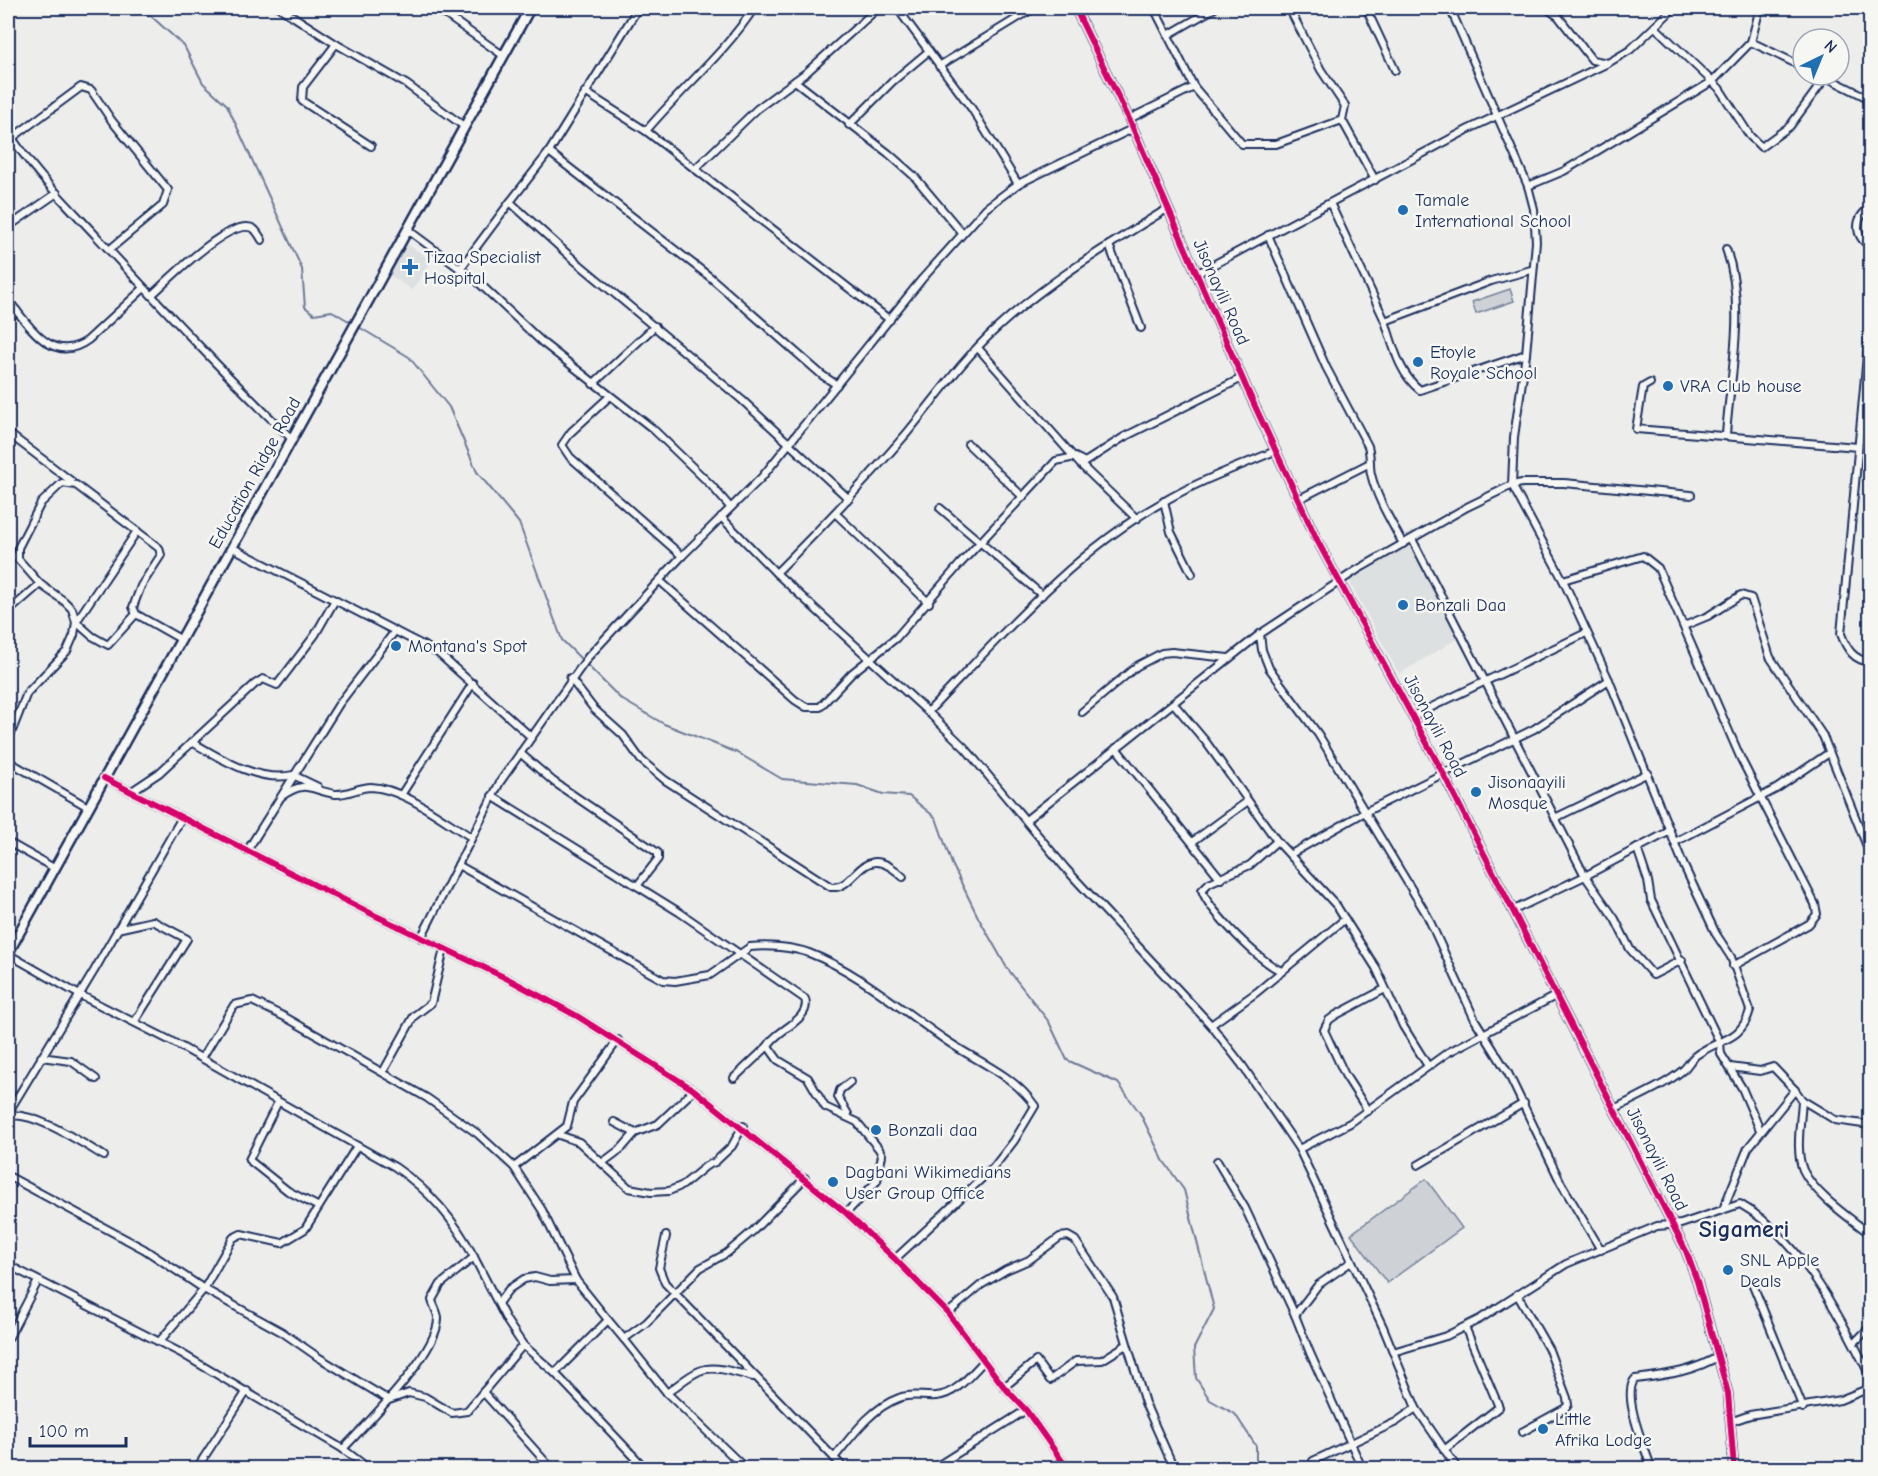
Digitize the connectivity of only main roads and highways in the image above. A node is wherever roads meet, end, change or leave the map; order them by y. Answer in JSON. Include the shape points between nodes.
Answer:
{"nodes":[{"id":1,"x":530,"y":8,"type":"edge"},
{"id":2,"x":8,"y":954,"type":"edge"}],
"edges":[{"from":1,"to":2,"type":"main road","name":"Education Ridge Road"}]}
